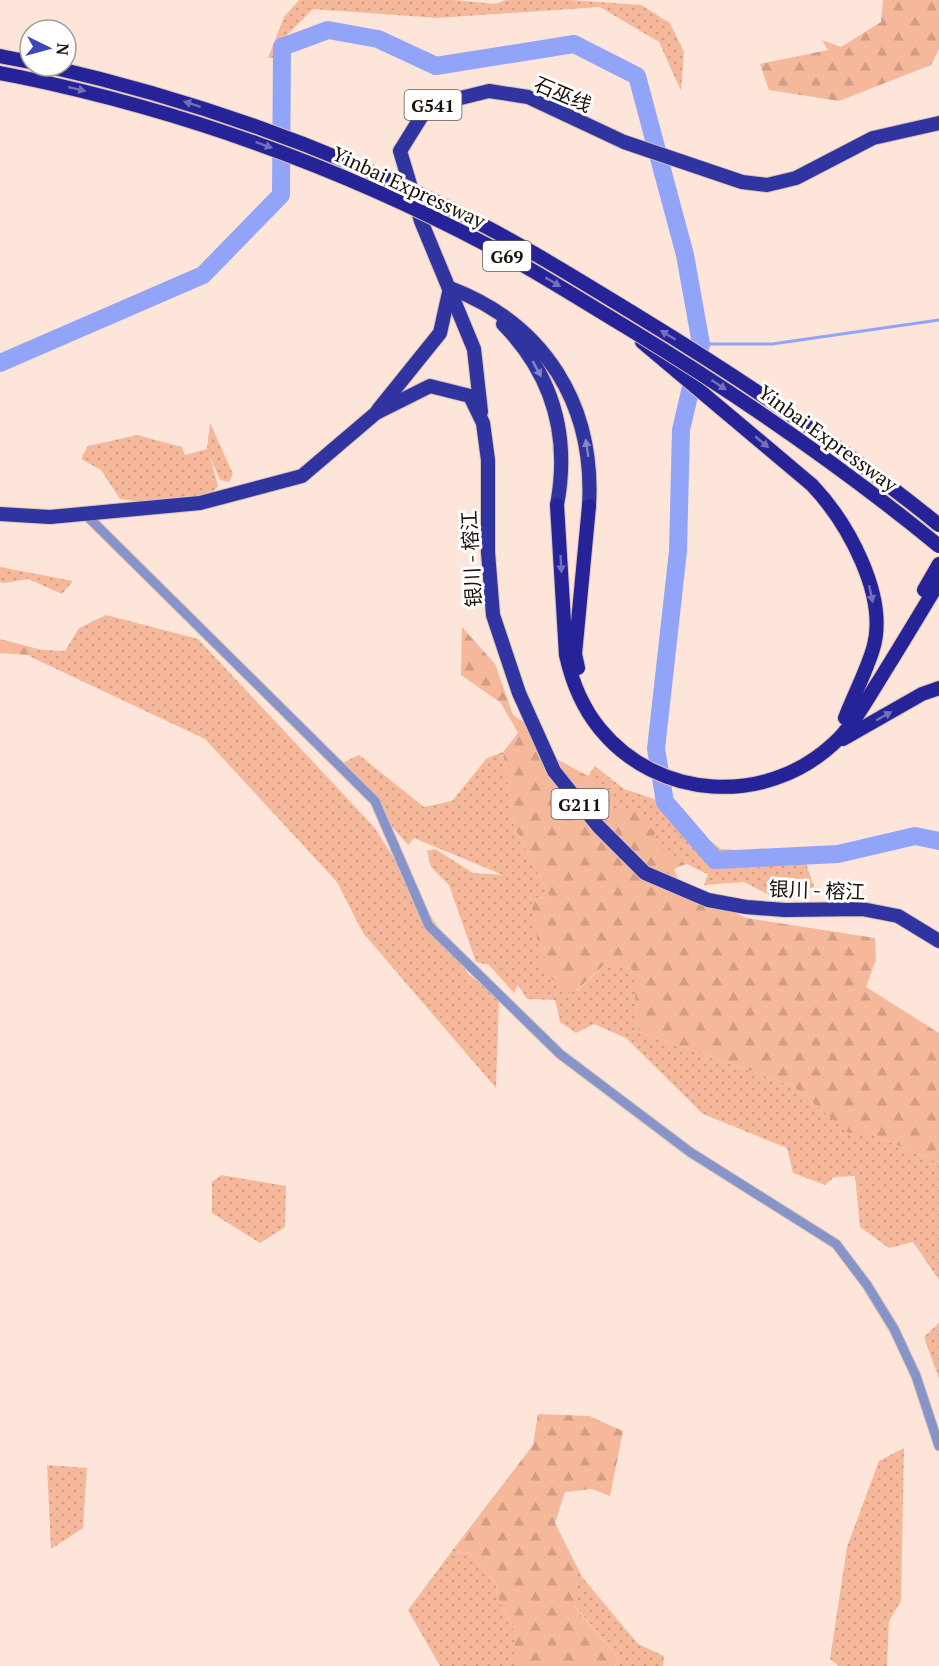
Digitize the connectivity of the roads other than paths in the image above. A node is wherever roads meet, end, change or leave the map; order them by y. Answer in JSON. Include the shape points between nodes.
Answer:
{"nodes":[{"id":1,"x":0,"y":56,"type":"edge"},
{"id":2,"x":18,"y":60,"type":"edge"},
{"id":3,"x":0,"y":73,"type":"edge"},
{"id":4,"x":78,"y":74,"type":"edge"},
{"id":5,"x":939,"y":123,"type":"edge"},
{"id":6,"x":450,"y":288,"type":"junction"},
{"id":7,"x":621,"y":324,"type":"junction"},
{"id":8,"x":376,"y":413,"type":"junction"},
{"id":9,"x":483,"y":423,"type":"junction"},
{"id":10,"x":0,"y":514,"type":"edge"},
{"id":11,"x":85,"y":514,"type":"junction"},
{"id":12,"x":939,"y":525,"type":"edge"},
{"id":13,"x":939,"y":546,"type":"edge"},
{"id":14,"x":939,"y":564,"type":"edge"},
{"id":15,"x":939,"y":582,"type":"edge"},
{"id":16,"x":939,"y":688,"type":"edge"},
{"id":17,"x":845,"y":717,"type":"junction"},
{"id":18,"x":833,"y":744,"type":"junction"},
{"id":19,"x":638,"y":757,"type":"junction"},
{"id":20,"x":711,"y":783,"type":"junction"},
{"id":21,"x":939,"y":940,"type":"edge"},
{"id":22,"x":939,"y":1446,"type":"edge"}],
"edges":[{"from":1,"to":2,"type":"highway"},
{"from":3,"to":7,"type":"highway","name":"Yinbai Expressway","number":"G69","one_way":true,"bridge":true,"via":[[75,88],[161,112],[312,164],[483,243]]},
{"from":12,"to":4,"type":"highway","name":"Yinbai Expressway","number":"G69","one_way":true,"bridge":true,"via":[[738,379],[544,258],[455,210],[271,131],[176,99]]},
{"from":5,"to":6,"type":"highway","name":"石巫线","number":"G541","via":[[873,138],[796,178],[767,185],[742,182],[624,142],[528,97],[489,91],[428,106],[400,151],[421,220]]},
{"from":6,"to":8,"type":"highway","via":[[440,333]]},
{"from":6,"to":9,"type":"highway","via":[[474,349]]},
{"from":6,"to":19,"type":"highway","one_way":true,"via":[[477,303],[522,345],[553,403],[560,437],[562,471],[557,505],[570,672],[599,729],[610,741]]},
{"from":19,"to":6,"type":"highway","one_way":true,"via":[[598,711],[583,684],[575,654],[590,471],[585,436],[574,404],[558,372],[537,345],[511,321]]},
{"from":7,"to":13,"type":"highway","name":"Yinbai Expressway","number":"G69","one_way":true,"bridge":true,"via":[[782,428]]},
{"from":7,"to":17,"type":"highway","one_way":true,"bridge":true,"via":[[812,485],[852,539],[870,588],[876,623],[873,647]]},
{"from":8,"to":9,"type":"highway","name":"银川 - 榕江","number":"G211","via":[[430,386],[470,396]]},
{"from":8,"to":11,"type":"highway","name":"银川 - 榕江","number":"G211","via":[[302,476],[200,503]]},
{"from":9,"to":21,"type":"highway","name":"银川 - 榕江","number":"G211","via":[[488,460],[493,615],[519,693],[554,771],[598,825],[645,873],[708,900],[785,910],[862,909],[898,916]]},
{"from":10,"to":11,"type":"highway","name":"银川 - 榕江","number":"G211"},
{"from":11,"to":22,"type":"street","via":[[375,801],[429,926],[560,1054],[690,1152],[836,1244],[894,1329],[916,1376]]},
{"from":14,"to":17,"type":"highway"},
{"from":15,"to":18,"type":"highway","via":[[852,723]]},
{"from":18,"to":16,"type":"highway","one_way":true},
{"from":17,"to":20,"type":"highway","via":[[817,746],[782,767]]},
{"from":18,"to":20,"type":"highway","via":[[798,769],[772,780],[743,787]]},
{"from":19,"to":20,"type":"highway","via":[[679,782]]}]}
